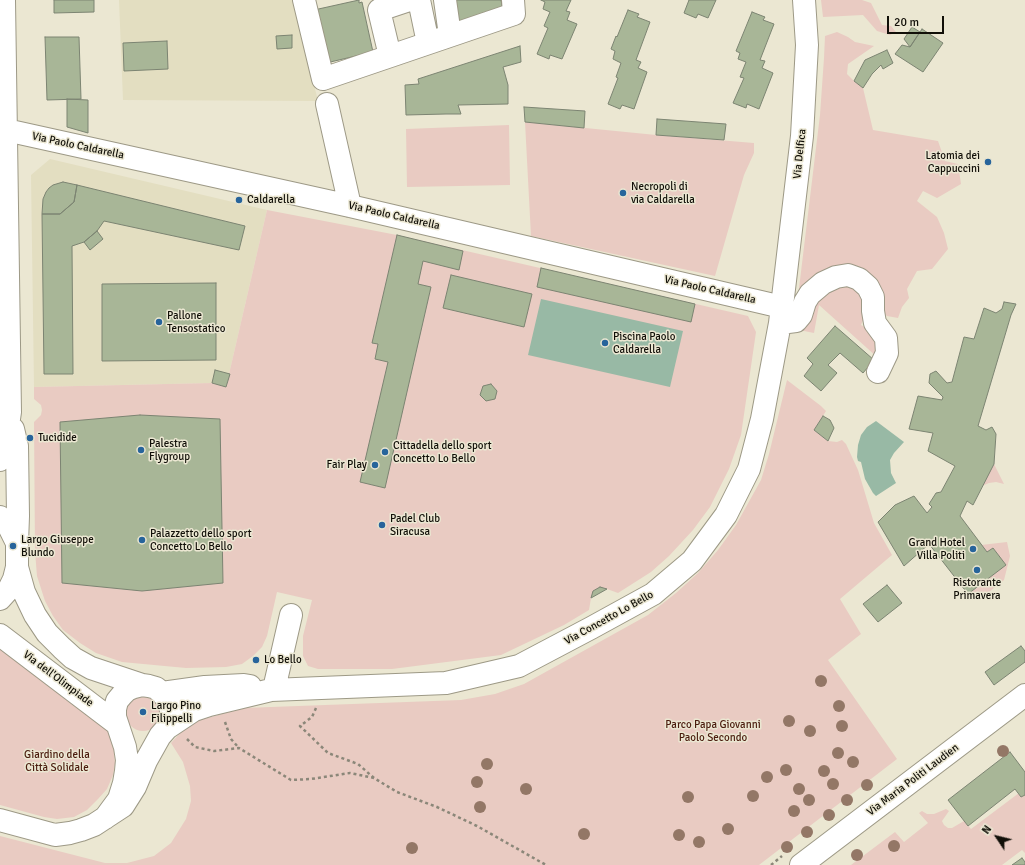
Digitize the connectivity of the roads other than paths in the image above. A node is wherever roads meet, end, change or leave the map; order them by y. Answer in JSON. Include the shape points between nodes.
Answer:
{"nodes":[{"id":1,"x":4,"y":0,"type":"edge"},
{"id":2,"x":306,"y":0,"type":"edge"},
{"id":3,"x":409,"y":0,"type":"edge"},
{"id":4,"x":419,"y":0,"type":"edge"},
{"id":5,"x":445,"y":0,"type":"edge"},
{"id":6,"x":513,"y":0,"type":"edge"},
{"id":7,"x":804,"y":0,"type":"edge"},
{"id":8,"x":450,"y":35,"type":"junction"},
{"id":9,"x":428,"y":43,"type":"junction"},
{"id":10,"x":390,"y":56,"type":"junction"},
{"id":11,"x":327,"y":104,"type":"dead end"},
{"id":12,"x":6,"y":130,"type":"junction"},
{"id":13,"x":350,"y":206,"type":"junction"},
{"id":14,"x":781,"y":315,"type":"junction"},
{"id":15,"x":878,"y":372,"type":"dead end"},
{"id":16,"x":5,"y":449,"type":"edge"},
{"id":17,"x":0,"y":517,"type":"edge"},
{"id":18,"x":17,"y":544,"type":"junction"},
{"id":19,"x":17,"y":567,"type":"junction"},
{"id":20,"x":0,"y":599,"type":"edge"},
{"id":21,"x":290,"y":615,"type":"dead end"},
{"id":22,"x":0,"y":635,"type":"edge"},
{"id":23,"x":142,"y":685,"type":"junction"},
{"id":24,"x":272,"y":689,"type":"junction"},
{"id":25,"x":162,"y":693,"type":"junction"},
{"id":26,"x":1025,"y":695,"type":"edge"},
{"id":27,"x":118,"y":727,"type":"junction"},
{"id":28,"x":168,"y":729,"type":"junction"},
{"id":29,"x":105,"y":818,"type":"junction"},
{"id":30,"x":0,"y":820,"type":"edge"},
{"id":31,"x":801,"y":865,"type":"edge"}],
"edges":[{"from":1,"to":12,"type":"street"},
{"from":2,"to":10,"type":"street","via":[[323,79]]},
{"from":3,"to":10,"type":"street","via":[[379,10]]},
{"from":4,"to":9,"type":"street"},
{"from":5,"to":8,"type":"street"},
{"from":6,"to":8,"type":"street","via":[[514,14]]},
{"from":7,"to":14,"type":"street","name":"Via Delfica","via":[[807,45],[802,136]]},
{"from":8,"to":9,"type":"street"},
{"from":9,"to":10,"type":"street"},
{"from":11,"to":13,"type":"street"},
{"from":12,"to":13,"type":"street","name":"Via Paolo Caldarella"},
{"from":12,"to":16,"type":"street","via":[[10,412]]},
{"from":13,"to":14,"type":"street","name":"Via Paolo Caldarella"},
{"from":14,"to":15,"type":"street","via":[[796,321],[810,294],[823,283],[848,275],[859,279],[868,287],[873,297],[875,324],[886,338],[887,353]]},
{"from":14,"to":24,"type":"street","name":"Via Concetto Lo Bello","via":[[762,419],[749,469],[726,515],[692,561],[653,594],[519,666],[446,683]]},
{"from":16,"to":18,"type":"street","via":[[18,516]]},
{"from":17,"to":18,"type":"street","via":[[8,525]]},
{"from":18,"to":19,"type":"street"},
{"from":19,"to":20,"type":"street","via":[[9,589]]},
{"from":19,"to":23,"type":"street","via":[[24,592],[35,615],[47,633],[62,648],[91,668]]},
{"from":21,"to":24,"type":"street"},
{"from":22,"to":27,"type":"street","name":"Via dell'Olimpiade"},
{"from":23,"to":25,"type":"street","via":[[156,688]]},
{"from":23,"to":27,"type":"street","via":[[127,690],[117,701],[115,716]]},
{"from":24,"to":25,"type":"street","via":[[244,685]]},
{"from":24,"to":28,"type":"street","via":[[194,710]]},
{"from":25,"to":28,"type":"street","via":[[168,700],[171,710]]},
{"from":26,"to":31,"type":"street","name":"Via Maria Politi Laudien"},
{"from":27,"to":28,"type":"street","via":[[128,738],[139,742],[150,741]]},
{"from":27,"to":29,"type":"street","via":[[125,747],[126,771],[119,799]]},
{"from":28,"to":29,"type":"street","via":[[146,761],[123,806]]},
{"from":29,"to":30,"type":"street","via":[[81,830],[55,835]]}]}
